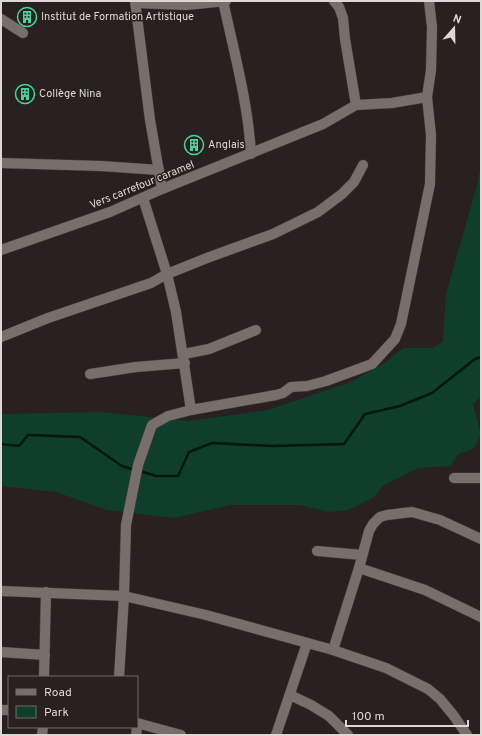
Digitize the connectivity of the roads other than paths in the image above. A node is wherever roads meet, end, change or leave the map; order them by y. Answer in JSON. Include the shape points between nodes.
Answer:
{"nodes":[{"id":1,"x":222,"y":1,"type":"edge"},
{"id":2,"x":226,"y":1,"type":"edge"},
{"id":3,"x":334,"y":1,"type":"edge"},
{"id":4,"x":429,"y":1,"type":"edge"},
{"id":5,"x":136,"y":2,"type":"edge"},
{"id":6,"x":1,"y":19,"type":"edge"},
{"id":7,"x":23,"y":33,"type":"dead end"},
{"id":8,"x":427,"y":97,"type":"junction"},
{"id":9,"x":356,"y":105,"type":"junction"},
{"id":10,"x":251,"y":154,"type":"junction"},
{"id":11,"x":1,"y":163,"type":"edge"},
{"id":12,"x":363,"y":165,"type":"dead end"},
{"id":13,"x":159,"y":170,"type":"junction"},
{"id":14,"x":162,"y":189,"type":"junction"},
{"id":15,"x":143,"y":198,"type":"junction"},
{"id":16,"x":1,"y":250,"type":"edge"},
{"id":17,"x":167,"y":274,"type":"junction"},
{"id":18,"x":256,"y":330,"type":"dead end"},
{"id":19,"x":1,"y":337,"type":"edge"},
{"id":20,"x":184,"y":359,"type":"junction"},
{"id":21,"x":90,"y":374,"type":"dead end"},
{"id":22,"x":191,"y":410,"type":"junction"},
{"id":23,"x":454,"y":478,"type":"dead end"},
{"id":24,"x":481,"y":478,"type":"edge"},
{"id":25,"x":481,"y":539,"type":"edge"},
{"id":26,"x":317,"y":551,"type":"dead end"},
{"id":27,"x":362,"y":555,"type":"junction"},
{"id":28,"x":359,"y":568,"type":"junction"},
{"id":29,"x":1,"y":591,"type":"edge"},
{"id":30,"x":46,"y":592,"type":"junction"},
{"id":31,"x":124,"y":596,"type":"junction"},
{"id":32,"x":481,"y":617,"type":"edge"},
{"id":33,"x":307,"y":642,"type":"junction"},
{"id":34,"x":333,"y":650,"type":"junction"},
{"id":35,"x":1,"y":652,"type":"edge"},
{"id":36,"x":45,"y":655,"type":"junction"},
{"id":37,"x":44,"y":676,"type":"edge"},
{"id":38,"x":119,"y":676,"type":"edge"},
{"id":39,"x":290,"y":695,"type":"junction"},
{"id":40,"x":138,"y":725,"type":"edge"},
{"id":41,"x":181,"y":735,"type":"edge"},
{"id":42,"x":276,"y":735,"type":"edge"},
{"id":43,"x":348,"y":735,"type":"edge"},
{"id":44,"x":467,"y":735,"type":"edge"}],
"edges":[{"from":1,"to":2,"type":"street"},
{"from":1,"to":5,"type":"street","via":[[186,5]]},
{"from":1,"to":10,"type":"street","via":[[242,87],[250,131]]},
{"from":3,"to":9,"type":"street","via":[[343,18]]},
{"from":4,"to":8,"type":"street","via":[[432,26],[431,70]]},
{"from":5,"to":13,"type":"street","via":[[150,120]]},
{"from":6,"to":7,"type":"street"},
{"from":8,"to":9,"type":"street","name":"Vers carrefour caramel","via":[[392,103]]},
{"from":8,"to":22,"type":"street","via":[[431,135],[430,184],[395,339],[372,364],[326,381],[307,386],[291,386],[276,395]]},
{"from":9,"to":10,"type":"street","name":"Vers carrefour caramel","via":[[323,124]]},
{"from":10,"to":14,"type":"street","name":"Vers carrefour caramel"},
{"from":11,"to":13,"type":"street"},
{"from":12,"to":17,"type":"street","via":[[354,182],[318,212],[273,234]]},
{"from":13,"to":14,"type":"street"},
{"from":14,"to":15,"type":"street","name":"Vers carrefour caramel"},
{"from":15,"to":16,"type":"street","name":"Vers carrefour caramel"},
{"from":15,"to":17,"type":"street"},
{"from":17,"to":19,"type":"street","via":[[151,284],[48,318]]},
{"from":17,"to":20,"type":"street"},
{"from":18,"to":20,"type":"street"},
{"from":20,"to":21,"type":"street"},
{"from":20,"to":22,"type":"street"},
{"from":22,"to":31,"type":"street","via":[[168,416],[152,425],[138,466],[126,525]]},
{"from":23,"to":24,"type":"street"},
{"from":25,"to":27,"type":"street","via":[[440,520],[412,512],[387,515],[380,517],[373,524]]},
{"from":26,"to":27,"type":"street"},
{"from":27,"to":28,"type":"street"},
{"from":28,"to":32,"type":"street","via":[[425,590]]},
{"from":28,"to":34,"type":"street"},
{"from":29,"to":30,"type":"street"},
{"from":30,"to":31,"type":"street"},
{"from":30,"to":36,"type":"street"},
{"from":31,"to":33,"type":"street"},
{"from":31,"to":38,"type":"street"},
{"from":33,"to":34,"type":"street"},
{"from":33,"to":39,"type":"street"},
{"from":34,"to":44,"type":"street","via":[[386,668],[428,689],[450,710]]},
{"from":35,"to":36,"type":"street"},
{"from":36,"to":37,"type":"street"},
{"from":39,"to":42,"type":"street"},
{"from":39,"to":43,"type":"street","via":[[329,716]]},
{"from":40,"to":41,"type":"street"}]}
